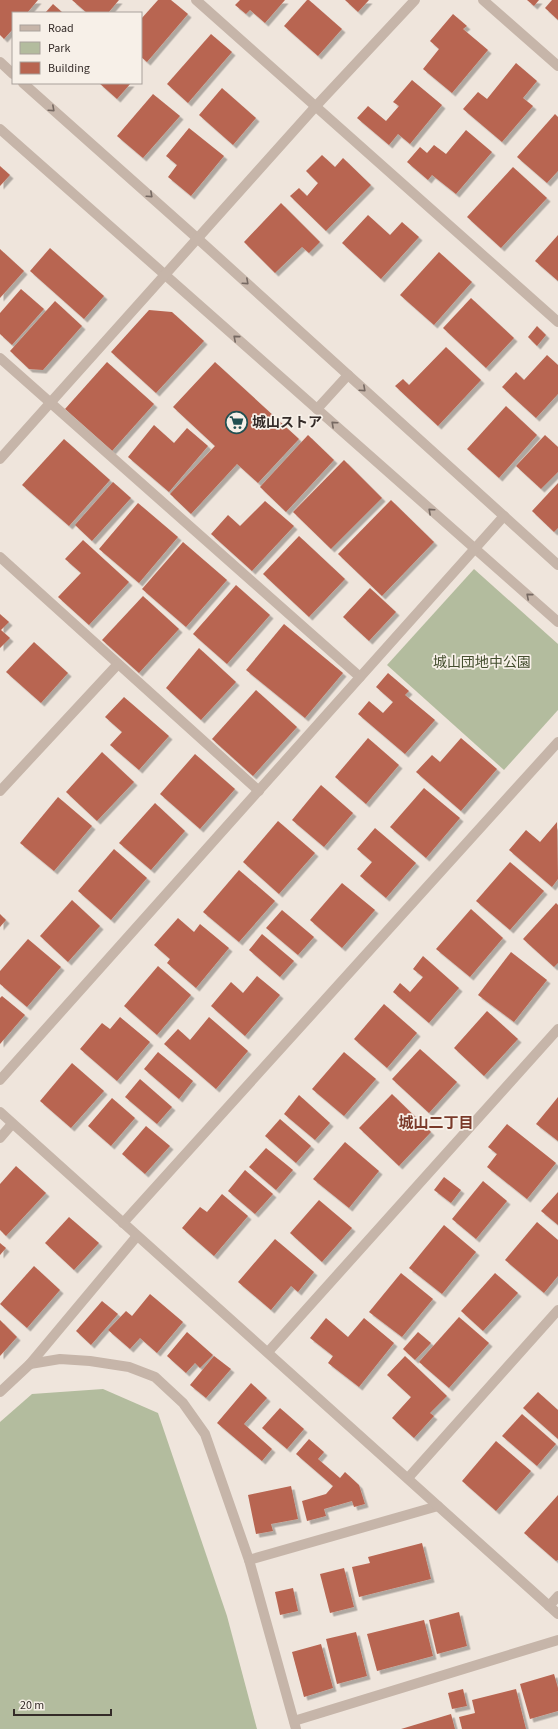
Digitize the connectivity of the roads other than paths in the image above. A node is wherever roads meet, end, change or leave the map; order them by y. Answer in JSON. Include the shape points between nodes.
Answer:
{"nodes":[{"id":1,"x":196,"y":0,"type":"edge"},
{"id":2,"x":415,"y":0,"type":"edge"},
{"id":3,"x":483,"y":0,"type":"edge"},
{"id":4,"x":0,"y":62,"type":"edge"},
{"id":5,"x":558,"y":66,"type":"edge"},
{"id":6,"x":12,"y":73,"type":"edge"},
{"id":7,"x":24,"y":84,"type":"edge"},
{"id":8,"x":316,"y":106,"type":"junction"},
{"id":9,"x":0,"y":129,"type":"edge"},
{"id":10,"x":197,"y":238,"type":"junction"},
{"id":11,"x":164,"y":275,"type":"junction"},
{"id":12,"x":558,"y":322,"type":"edge"},
{"id":13,"x":0,"y":358,"type":"edge"},
{"id":14,"x":348,"y":375,"type":"junction"},
{"id":15,"x":50,"y":402,"type":"junction"},
{"id":16,"x":317,"y":409,"type":"junction"},
{"id":17,"x":0,"y":459,"type":"edge"},
{"id":18,"x":504,"y":516,"type":"junction"},
{"id":19,"x":475,"y":549,"type":"junction"},
{"id":20,"x":0,"y":557,"type":"edge"},
{"id":21,"x":558,"y":565,"type":"edge"},
{"id":22,"x":557,"y":619,"type":"edge"},
{"id":23,"x":118,"y":664,"type":"junction"},
{"id":24,"x":360,"y":677,"type":"junction"},
{"id":25,"x":558,"y":742,"type":"edge"},
{"id":26,"x":0,"y":791,"type":"edge"},
{"id":27,"x":259,"y":791,"type":"junction"},
{"id":28,"x":558,"y":1029,"type":"edge"},
{"id":29,"x":0,"y":1080,"type":"edge"},
{"id":30,"x":0,"y":1112,"type":"edge"},
{"id":31,"x":12,"y":1124,"type":"junction"},
{"id":32,"x":0,"y":1138,"type":"edge"},
{"id":33,"x":123,"y":1223,"type":"junction"},
{"id":34,"x":137,"y":1236,"type":"junction"},
{"id":35,"x":558,"y":1310,"type":"edge"},
{"id":36,"x":268,"y":1352,"type":"junction"},
{"id":37,"x":30,"y":1364,"type":"junction"},
{"id":38,"x":0,"y":1392,"type":"edge"},
{"id":39,"x":408,"y":1478,"type":"junction"},
{"id":40,"x":438,"y":1506,"type":"junction"},
{"id":41,"x":249,"y":1560,"type":"junction"},
{"id":42,"x":558,"y":1596,"type":"edge"},
{"id":43,"x":549,"y":1606,"type":"junction"},
{"id":44,"x":558,"y":1614,"type":"edge"},
{"id":45,"x":558,"y":1640,"type":"edge"},
{"id":46,"x":295,"y":1725,"type":"edge"}],
"edges":[{"from":1,"to":8,"type":"street"},
{"from":2,"to":8,"type":"street"},
{"from":3,"to":5,"type":"street"},
{"from":4,"to":6,"type":"street"},
{"from":7,"to":10,"type":"street","one_way":true},
{"from":8,"to":10,"type":"street"},
{"from":8,"to":12,"type":"street"},
{"from":9,"to":11,"type":"street"},
{"from":10,"to":11,"type":"street"},
{"from":10,"to":14,"type":"street","one_way":true},
{"from":11,"to":15,"type":"street"},
{"from":16,"to":11,"type":"street","one_way":true},
{"from":13,"to":15,"type":"street"},
{"from":14,"to":16,"type":"street"},
{"from":14,"to":18,"type":"street","one_way":true},
{"from":15,"to":17,"type":"street"},
{"from":15,"to":24,"type":"street"},
{"from":19,"to":16,"type":"street","one_way":true},
{"from":18,"to":19,"type":"street"},
{"from":18,"to":21,"type":"street"},
{"from":22,"to":19,"type":"street","one_way":true},
{"from":19,"to":24,"type":"street"},
{"from":20,"to":23,"type":"street"},
{"from":23,"to":26,"type":"street"},
{"from":23,"to":27,"type":"street"},
{"from":24,"to":27,"type":"street"},
{"from":25,"to":33,"type":"street"},
{"from":27,"to":29,"type":"street"},
{"from":28,"to":36,"type":"street"},
{"from":30,"to":31,"type":"street"},
{"from":31,"to":32,"type":"street"},
{"from":31,"to":33,"type":"street"},
{"from":33,"to":34,"type":"street"},
{"from":34,"to":36,"type":"street"},
{"from":34,"to":37,"type":"street"},
{"from":35,"to":39,"type":"street"},
{"from":36,"to":39,"type":"street"},
{"from":37,"to":38,"type":"street"},
{"from":37,"to":41,"type":"street","via":[[60,1359],[90,1361],[129,1368],[155,1377],[183,1403],[205,1434]]},
{"from":39,"to":40,"type":"street"},
{"from":40,"to":41,"type":"street"},
{"from":40,"to":43,"type":"street"},
{"from":41,"to":46,"type":"street"},
{"from":42,"to":43,"type":"street"},
{"from":43,"to":44,"type":"street"},
{"from":45,"to":46,"type":"street"}]}
